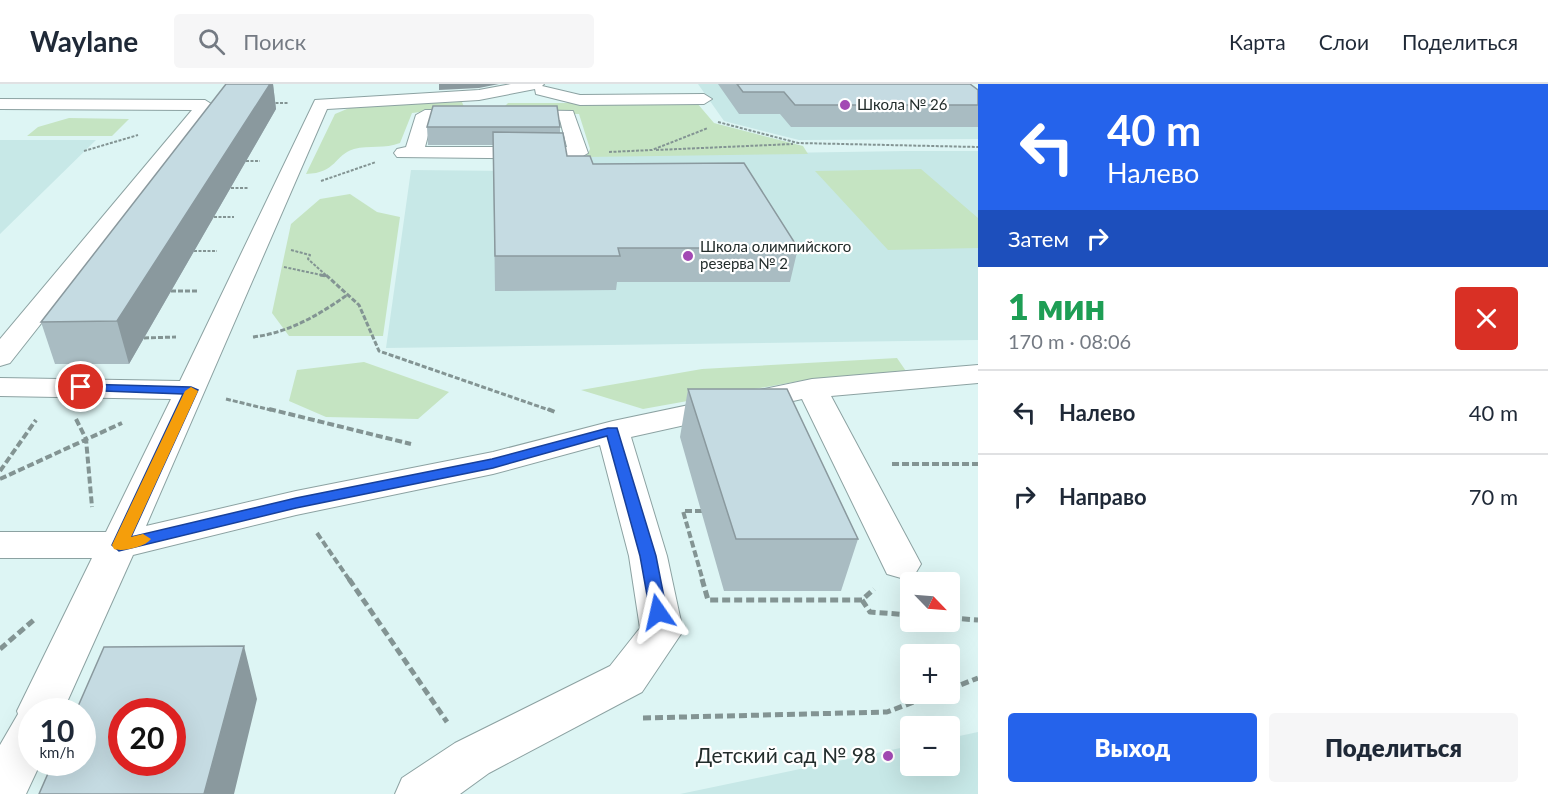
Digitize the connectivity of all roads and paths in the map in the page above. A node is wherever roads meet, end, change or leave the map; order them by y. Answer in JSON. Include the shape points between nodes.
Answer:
{"nodes":[{"id":1,"x":221,"y":84,"type":"edge"},
{"id":2,"x":533,"y":85,"type":"edge"},
{"id":3,"x":479,"y":95,"type":"junction"},
{"id":4,"x":704,"y":99,"type":"joint"},
{"id":5,"x":281,"y":103,"type":"junction"},
{"id":6,"x":0,"y":104,"type":"edge"},
{"id":7,"x":321,"y":104,"type":"junction"},
{"id":8,"x":205,"y":105,"type":"junction"},
{"id":9,"x":493,"y":115,"type":"edge"},
{"id":10,"x":721,"y":123,"type":"junction"},
{"id":11,"x":798,"y":143,"type":"junction"},
{"id":12,"x":978,"y":147,"type":"edge"},
{"id":13,"x":652,"y":150,"type":"junction"},
{"id":14,"x":409,"y":153,"type":"junction"},
{"id":15,"x":578,"y":153,"type":"junction"},
{"id":16,"x":280,"y":195,"type":"junction"},
{"id":17,"x":297,"y":250,"type":"dead end"},
{"id":18,"x":292,"y":267,"type":"dead end"},
{"id":19,"x":327,"y":276,"type":"junction"},
{"id":20,"x":347,"y":295,"type":"junction"},
{"id":21,"x":247,"y":337,"type":"dead end"},
{"id":22,"x":0,"y":357,"type":"edge"},
{"id":23,"x":978,"y":374,"type":"edge"},
{"id":24,"x":0,"y":387,"type":"edge"},
{"id":25,"x":59,"y":387,"type":"junction"},
{"id":26,"x":812,"y":388,"type":"junction"},
{"id":27,"x":191,"y":390,"type":"junction"},
{"id":28,"x":128,"y":420,"type":"dead end"},
{"id":29,"x":613,"y":431,"type":"junction"},
{"id":30,"x":86,"y":439,"type":"junction"},
{"id":31,"x":413,"y":444,"type":"dead end"},
{"id":32,"x":978,"y":464,"type":"edge"},
{"id":33,"x":850,"y":465,"type":"junction"},
{"id":34,"x":0,"y":471,"type":"edge"},
{"id":35,"x":0,"y":479,"type":"edge"},
{"id":36,"x":296,"y":503,"type":"junction"},
{"id":37,"x":702,"y":511,"type":"dead end"},
{"id":38,"x":0,"y":545,"type":"edge"},
{"id":39,"x":107,"y":545,"type":"junction"},
{"id":40,"x":901,"y":564,"type":"joint"},
{"id":41,"x":862,"y":600,"type":"junction"},
{"id":42,"x":900,"y":614,"type":"edge"},
{"id":43,"x":960,"y":619,"type":"edge"},
{"id":44,"x":978,"y":620,"type":"edge"},
{"id":45,"x":978,"y":678,"type":"edge"},
{"id":46,"x":960,"y":685,"type":"edge"},
{"id":47,"x":45,"y":698,"type":"edge"},
{"id":48,"x":908,"y":704,"type":"edge"},
{"id":49,"x":639,"y":718,"type":"dead end"},
{"id":50,"x":18,"y":758,"type":"edge"},
{"id":51,"x":472,"y":758,"type":"junction"},
{"id":52,"x":1,"y":794,"type":"edge"},
{"id":53,"x":420,"y":794,"type":"edge"}],
"edges":[{"from":1,"to":5,"type":"path"},
{"from":1,"to":8,"type":"lane"},
{"from":2,"to":3,"type":"lane"},
{"from":2,"to":4,"type":"lane","via":[[554,95],[580,99]]},
{"from":3,"to":7,"type":"lane"},
{"from":3,"to":14,"type":"lane","via":[[482,115],[425,115]]},
{"from":4,"to":10,"type":"path"},
{"from":5,"to":7,"type":"path"},
{"from":5,"to":8,"type":"path"},
{"from":6,"to":8,"type":"lane"},
{"from":7,"to":16,"type":"lane"},
{"from":8,"to":22,"type":"lane"},
{"from":9,"to":15,"type":"lane","via":[[567,115]]},
{"from":10,"to":11,"type":"path"},
{"from":10,"to":13,"type":"path"},
{"from":11,"to":12,"type":"path"},
{"from":11,"to":13,"type":"path"},
{"from":13,"to":15,"type":"path"},
{"from":14,"to":15,"type":"lane"},
{"from":14,"to":16,"type":"path"},
{"from":16,"to":27,"type":"lane"},
{"from":17,"to":19,"type":"path","via":[[310,255],[308,259]]},
{"from":18,"to":19,"type":"path"},
{"from":19,"to":20,"type":"path"},
{"from":20,"to":21,"type":"path","via":[[267,337]]},
{"from":20,"to":29,"type":"path","via":[[359,305],[379,351]]},
{"from":23,"to":26,"type":"lane"},
{"from":24,"to":25,"type":"lane"},
{"from":25,"to":27,"type":"lane"},
{"from":25,"to":30,"type":"path"},
{"from":25,"to":34,"type":"path"},
{"from":26,"to":29,"type":"lane"},
{"from":26,"to":33,"type":"lane"},
{"from":27,"to":31,"type":"path"},
{"from":27,"to":39,"type":"lane"},
{"from":28,"to":30,"type":"path"},
{"from":29,"to":36,"type":"lane","via":[[493,463]]},
{"from":29,"to":51,"type":"lane","via":[[648,556],[662,631],[626,679]]},
{"from":30,"to":35,"type":"path"},
{"from":30,"to":39,"type":"path"},
{"from":32,"to":33,"type":"path"},
{"from":33,"to":40,"type":"lane"},
{"from":36,"to":39,"type":"lane"},
{"from":36,"to":51,"type":"path"},
{"from":37,"to":41,"type":"path","via":[[683,511],[708,600]]},
{"from":38,"to":39,"type":"lane"},
{"from":39,"to":47,"type":"lane"},
{"from":40,"to":41,"type":"path"},
{"from":41,"to":42,"type":"path","via":[[870,612]]},
{"from":43,"to":44,"type":"path"},
{"from":45,"to":46,"type":"path"},
{"from":48,"to":49,"type":"path","via":[[887,712]]},
{"from":50,"to":52,"type":"lane"},
{"from":51,"to":53,"type":"lane"}]}
